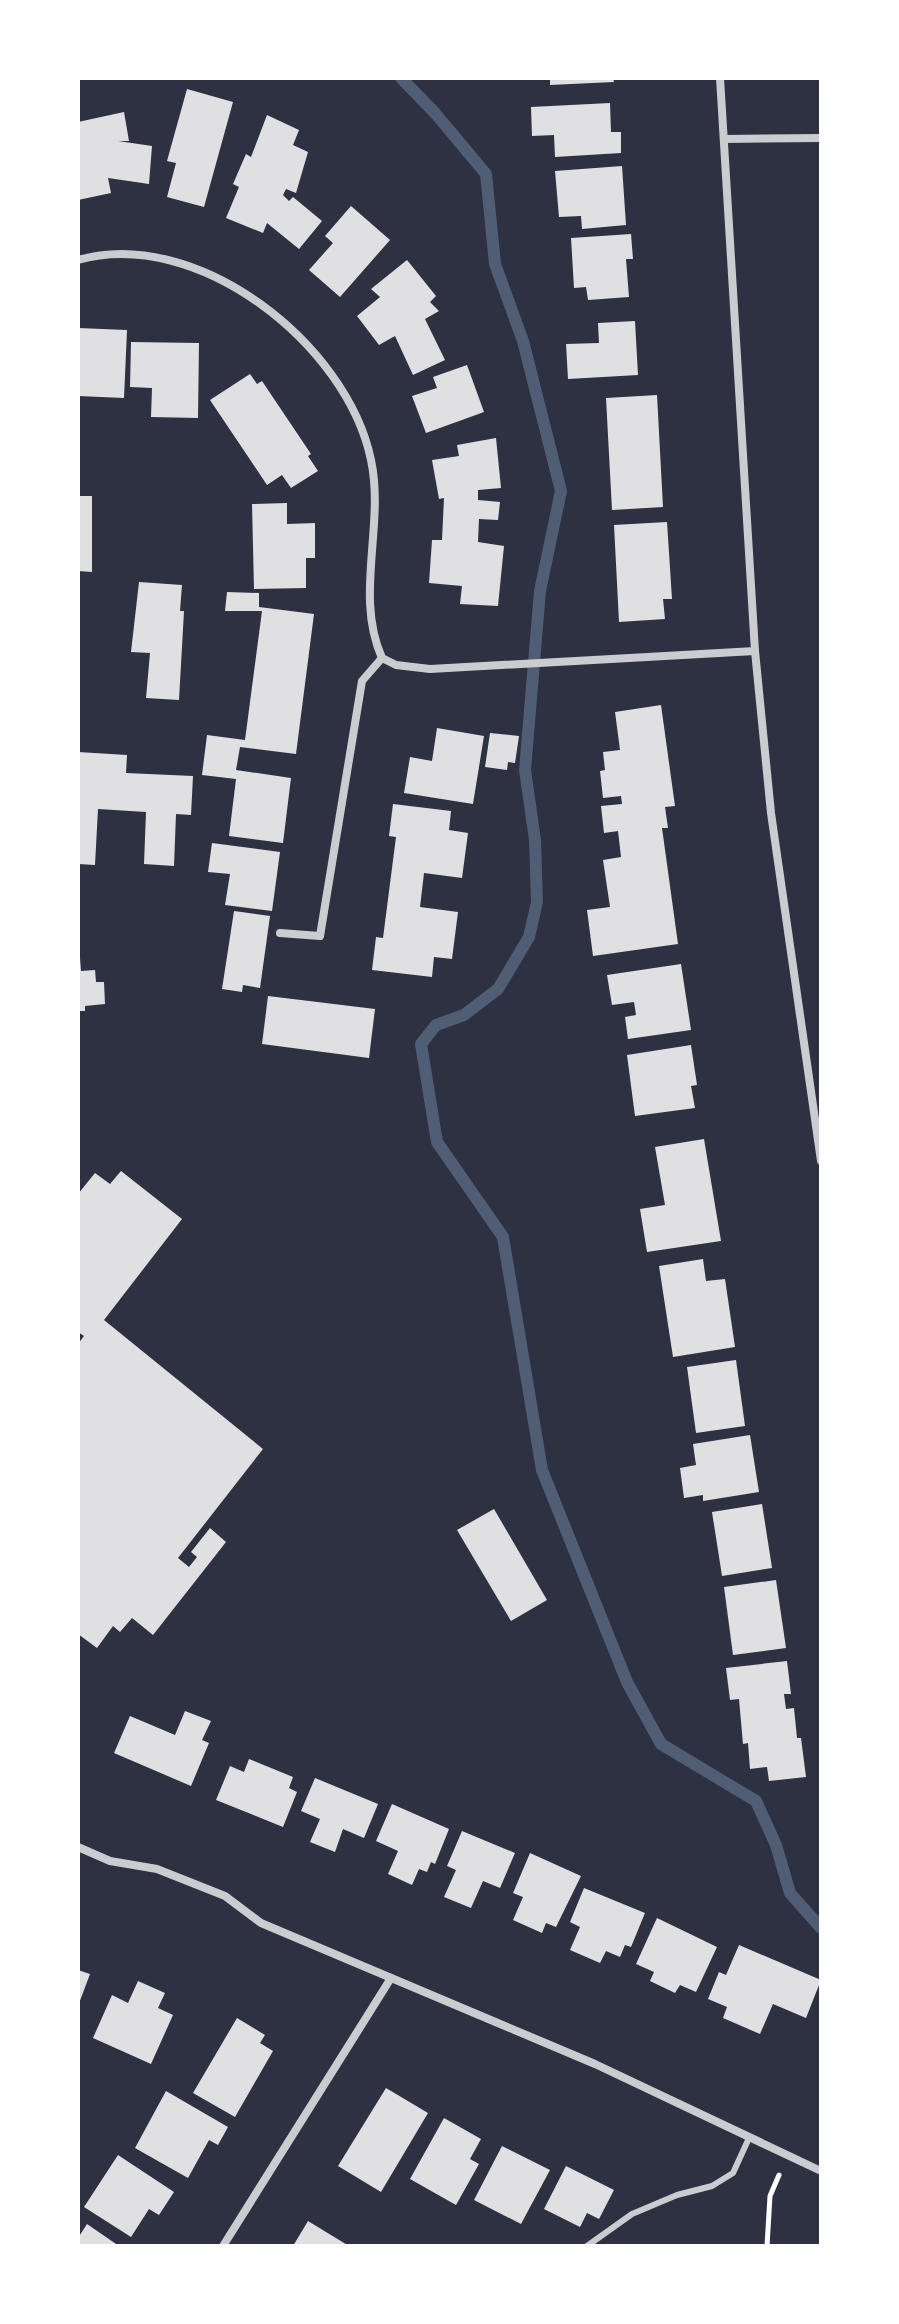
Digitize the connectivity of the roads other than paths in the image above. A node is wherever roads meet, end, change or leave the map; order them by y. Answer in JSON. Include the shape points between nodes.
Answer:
{"nodes":[{"id":1,"x":720,"y":78,"type":"edge"},
{"id":2,"x":821,"y":138,"type":"edge"},
{"id":3,"x":724,"y":139,"type":"junction"},
{"id":4,"x":78,"y":260,"type":"edge"},
{"id":5,"x":755,"y":651,"type":"junction"},
{"id":6,"x":382,"y":658,"type":"junction"},
{"id":7,"x":280,"y":933,"type":"dead end"},
{"id":8,"x":821,"y":1161,"type":"edge"},
{"id":9,"x":78,"y":1847,"type":"edge"},
{"id":10,"x":391,"y":1978,"type":"junction"},
{"id":11,"x":749,"y":2138,"type":"junction"},
{"id":12,"x":821,"y":2171,"type":"edge"},
{"id":13,"x":223,"y":2246,"type":"edge"},
{"id":14,"x":587,"y":2246,"type":"edge"}],
"edges":[{"from":1,"to":3,"type":"street"},
{"from":2,"to":3,"type":"street"},
{"from":3,"to":5,"type":"street"},
{"from":4,"to":6,"type":"street","via":[[112,253],[147,254],[213,274],[253,298],[317,358],[348,403],[370,457],[377,494],[369,612]]},
{"from":5,"to":6,"type":"street","via":[[430,669]]},
{"from":5,"to":8,"type":"street","via":[[771,813]]},
{"from":6,"to":7,"type":"street","via":[[362,681],[320,936]]},
{"from":9,"to":10,"type":"street","via":[[110,1861],[157,1869],[225,1896],[261,1923]]},
{"from":10,"to":11,"type":"street","via":[[595,2064]]},
{"from":10,"to":13,"type":"street"},
{"from":11,"to":12,"type":"street"},
{"from":11,"to":14,"type":"lane","via":[[733,2173],[712,2186],[632,2214]]}]}
